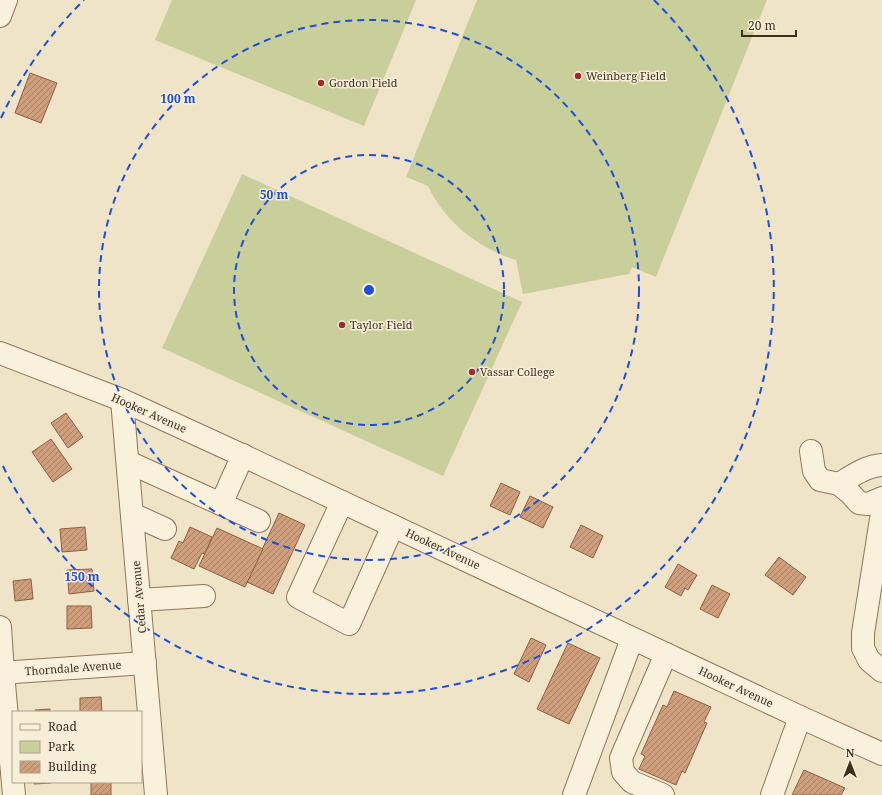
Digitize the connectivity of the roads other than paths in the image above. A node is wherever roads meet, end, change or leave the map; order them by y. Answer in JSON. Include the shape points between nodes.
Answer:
{"nodes":[{"id":1,"x":6,"y":0,"type":"edge"},
{"id":2,"x":0,"y":16,"type":"edge"},
{"id":3,"x":0,"y":353,"type":"edge"},
{"id":4,"x":122,"y":400,"type":"junction"},
{"id":5,"x":810,"y":451,"type":"dead end"},
{"id":6,"x":243,"y":455,"type":"junction"},
{"id":7,"x":128,"y":462,"type":"junction"},
{"id":8,"x":882,"y":465,"type":"edge"},
{"id":9,"x":839,"y":484,"type":"junction"},
{"id":10,"x":882,"y":498,"type":"edge"},
{"id":11,"x":342,"y":502,"type":"junction"},
{"id":12,"x":221,"y":504,"type":"junction"},
{"id":13,"x":882,"y":513,"type":"edge"},
{"id":14,"x":132,"y":514,"type":"junction"},
{"id":15,"x":259,"y":521,"type":"dead end"},
{"id":16,"x":393,"y":526,"type":"junction"},
{"id":17,"x":165,"y":529,"type":"dead end"},
{"id":18,"x":204,"y":596,"type":"dead end"},
{"id":19,"x":139,"y":600,"type":"junction"},
{"id":20,"x":0,"y":627,"type":"edge"},
{"id":21,"x":632,"y":639,"type":"junction"},
{"id":22,"x":666,"y":654,"type":"junction"},
{"id":23,"x":145,"y":663,"type":"junction"},
{"id":24,"x":882,"y":671,"type":"edge"},
{"id":25,"x":1,"y":673,"type":"edge"},
{"id":26,"x":800,"y":717,"type":"junction"},
{"id":27,"x":882,"y":754,"type":"edge"},
{"id":28,"x":12,"y":776,"type":"edge"},
{"id":29,"x":13,"y":783,"type":"edge"},
{"id":30,"x":14,"y":795,"type":"edge"},
{"id":31,"x":156,"y":795,"type":"edge"},
{"id":32,"x":574,"y":795,"type":"edge"},
{"id":33,"x":663,"y":795,"type":"edge"},
{"id":34,"x":772,"y":795,"type":"edge"}],
"edges":[{"from":1,"to":2,"type":"street"},
{"from":3,"to":4,"type":"street","name":"Hooker Avenue"},
{"from":4,"to":6,"type":"street","name":"Hooker Avenue"},
{"from":4,"to":7,"type":"street","name":"Cedar Avenue"},
{"from":5,"to":9,"type":"street","via":[[814,471],[820,480]]},
{"from":6,"to":11,"type":"street","name":"Hooker Avenue"},
{"from":6,"to":12,"type":"street"},
{"from":7,"to":12,"type":"street"},
{"from":7,"to":14,"type":"street","name":"Cedar Avenue"},
{"from":8,"to":9,"type":"street","via":[[859,471]]},
{"from":9,"to":10,"type":"street","via":[[859,503],[868,504]]},
{"from":11,"to":16,"type":"street","name":"Hooker Avenue"},
{"from":11,"to":16,"type":"street","via":[[298,597],[349,624]]},
{"from":12,"to":15,"type":"street"},
{"from":13,"to":24,"type":"street","via":[[862,634],[863,648],[869,660]]},
{"from":14,"to":17,"type":"street"},
{"from":14,"to":19,"type":"street","name":"Cedar Avenue"},
{"from":16,"to":21,"type":"street","name":"Hooker Avenue"},
{"from":18,"to":19,"type":"street"},
{"from":19,"to":23,"type":"street","name":"Cedar Avenue"},
{"from":20,"to":25,"type":"street"},
{"from":21,"to":22,"type":"street","name":"Hooker Avenue"},
{"from":21,"to":32,"type":"street"},
{"from":22,"to":26,"type":"street","name":"Hooker Avenue"},
{"from":22,"to":33,"type":"street","via":[[621,758],[623,772],[632,782]]},
{"from":23,"to":25,"type":"street","name":"Thorndale Avenue"},
{"from":23,"to":31,"type":"street","name":"Cedar Avenue"},
{"from":25,"to":28,"type":"street"},
{"from":26,"to":27,"type":"street","name":"Hooker Avenue"},
{"from":26,"to":34,"type":"street"},
{"from":29,"to":30,"type":"street"}]}
